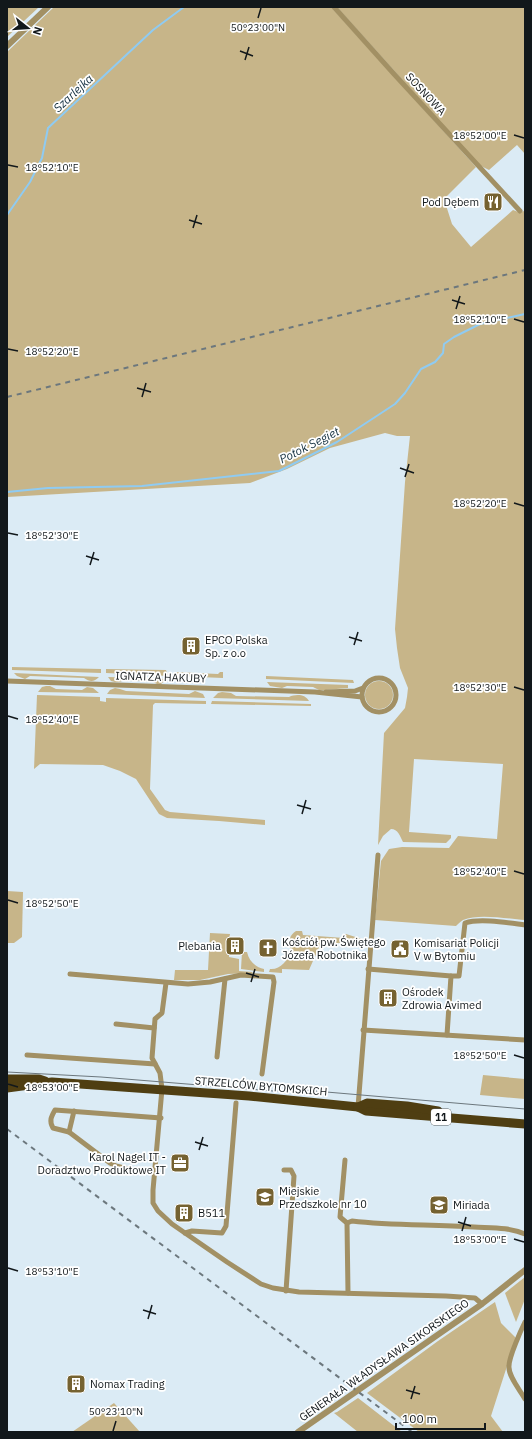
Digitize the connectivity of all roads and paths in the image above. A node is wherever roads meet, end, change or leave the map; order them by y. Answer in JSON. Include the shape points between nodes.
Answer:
{"nodes":[{"id":1,"x":48,"y":7,"type":"edge"},
{"id":2,"x":334,"y":7,"type":"edge"},
{"id":3,"x":7,"y":46,"type":"edge"},
{"id":4,"x":520,"y":211,"type":"dead end"},
{"id":5,"x":7,"y":681,"type":"edge"},
{"id":6,"x":363,"y":688,"type":"junction"},
{"id":7,"x":315,"y":692,"type":"junction"},
{"id":8,"x":362,"y":698,"type":"junction"},
{"id":9,"x":378,"y":855,"type":"dead end"},
{"id":10,"x":525,"y":925,"type":"edge"},
{"id":11,"x":368,"y":969,"type":"junction"},
{"id":12,"x":70,"y":974,"type":"dead end"},
{"id":13,"x":451,"y":976,"type":"junction"},
{"id":14,"x":225,"y":979,"type":"junction"},
{"id":15,"x":166,"y":983,"type":"junction"},
{"id":16,"x":116,"y":1024,"type":"dead end"},
{"id":17,"x":154,"y":1028,"type":"junction"},
{"id":18,"x":363,"y":1030,"type":"junction"},
{"id":19,"x":447,"y":1035,"type":"junction"},
{"id":20,"x":525,"y":1040,"type":"edge"},
{"id":21,"x":27,"y":1055,"type":"dead end"},
{"id":22,"x":218,"y":1057,"type":"dead end"},
{"id":23,"x":155,"y":1064,"type":"junction"},
{"id":24,"x":262,"y":1074,"type":"dead end"},
{"id":25,"x":7,"y":1079,"type":"edge"},
{"id":26,"x":52,"y":1082,"type":"junction"},
{"id":27,"x":7,"y":1088,"type":"edge"},
{"id":28,"x":162,"y":1090,"type":"junction"},
{"id":29,"x":236,"y":1103,"type":"dead end"},
{"id":30,"x":358,"y":1107,"type":"junction"},
{"id":31,"x":74,"y":1111,"type":"junction"},
{"id":32,"x":161,"y":1118,"type":"junction"},
{"id":33,"x":525,"y":1119,"type":"edge"},
{"id":34,"x":525,"y":1124,"type":"edge"},
{"id":35,"x":69,"y":1132,"type":"junction"},
{"id":36,"x":345,"y":1160,"type":"dead end"},
{"id":37,"x":284,"y":1170,"type":"dead end"},
{"id":38,"x":155,"y":1172,"type":"junction"},
{"id":39,"x":347,"y":1223,"type":"junction"},
{"id":40,"x":185,"y":1233,"type":"junction"},
{"id":41,"x":525,"y":1234,"type":"edge"},
{"id":42,"x":525,"y":1270,"type":"edge"},
{"id":43,"x":286,"y":1291,"type":"junction"},
{"id":44,"x":348,"y":1293,"type":"junction"},
{"id":45,"x":482,"y":1304,"type":"junction"},
{"id":46,"x":525,"y":1322,"type":"edge"},
{"id":47,"x":523,"y":1333,"type":"edge"},
{"id":48,"x":525,"y":1399,"type":"edge"},
{"id":49,"x":298,"y":1432,"type":"edge"}],
"edges":[{"from":1,"to":3,"type":"street"},
{"from":2,"to":4,"type":"street","name":"SOSNOWA"},
{"from":5,"to":7,"type":"street","name":"IGNATZA HAKUBY"},
{"from":6,"to":7,"type":"street","name":"IGNATZA HAKUBY"},
{"from":6,"to":8,"type":"street"},
{"from":6,"to":8,"type":"street","via":[[372,679],[385,678],[392,684],[396,697],[392,706],[380,712],[368,709]]},
{"from":7,"to":8,"type":"street","name":"IGNATZA HAKUBY"},
{"from":9,"to":11,"type":"street"},
{"from":10,"to":13,"type":"street","via":[[470,921],[465,923],[459,976]]},
{"from":11,"to":13,"type":"street"},
{"from":11,"to":18,"type":"street"},
{"from":12,"to":15,"type":"street","name":"STRZELCÓW BYTOMSKICH"},
{"from":13,"to":19,"type":"street"},
{"from":14,"to":15,"type":"street","name":"STRZELCÓW BYTOMSKICH","via":[[188,984]]},
{"from":14,"to":22,"type":"street"},
{"from":14,"to":24,"type":"street","name":"STRZELCÓW BYTOMSKICH","via":[[241,975],[273,977]]},
{"from":15,"to":17,"type":"street","via":[[162,1012],[155,1018]]},
{"from":16,"to":17,"type":"street"},
{"from":17,"to":23,"type":"street","via":[[152,1058]]},
{"from":18,"to":19,"type":"street"},
{"from":18,"to":30,"type":"street"},
{"from":19,"to":20,"type":"street"},
{"from":21,"to":23,"type":"street"},
{"from":23,"to":28,"type":"street","via":[[161,1078]]},
{"from":25,"to":26,"type":"highway","number":"11","via":[[39,1079]]},
{"from":26,"to":27,"type":"highway","name":"STRZELCÓW BYTOMSKICH","number":"11"},
{"from":26,"to":28,"type":"highway","name":"STRZELCÓW BYTOMSKICH","number":"11"},
{"from":28,"to":30,"type":"highway","name":"STRZELCÓW BYTOMSKICH","number":"11"},
{"from":28,"to":32,"type":"street"},
{"from":29,"to":40,"type":"street","name":"STRZELCÓW BYTOMSKICH","via":[[226,1226],[222,1233]]},
{"from":30,"to":33,"type":"highway","name":"STRZELCÓW BYTOMSKICH","number":"11","via":[[371,1103]]},
{"from":30,"to":34,"type":"highway","name":"STRZELCÓW BYTOMSKICH","number":"11","via":[[366,1110]]},
{"from":31,"to":32,"type":"street"},
{"from":31,"to":35,"type":"street"},
{"from":31,"to":35,"type":"street","via":[[55,1110],[51,1116],[50,1124],[53,1128]]},
{"from":32,"to":38,"type":"street"},
{"from":35,"to":38,"type":"street","via":[[110,1163],[128,1169]]},
{"from":36,"to":39,"type":"street","via":[[340,1216]]},
{"from":37,"to":43,"type":"street","via":[[291,1170],[294,1176]]},
{"from":38,"to":40,"type":"street","via":[[153,1203],[158,1211]]},
{"from":39,"to":41,"type":"street","via":[[352,1221],[392,1225],[494,1228],[515,1230]]},
{"from":39,"to":44,"type":"street"},
{"from":40,"to":43,"type":"street","via":[[261,1284]]},
{"from":42,"to":45,"type":"street","name":"GENERAŁA WŁADYSŁAWA SIKORSKIEGO"},
{"from":43,"to":44,"type":"street"},
{"from":44,"to":45,"type":"street","name":"GENERAŁA WŁADYSŁAWA SIKORSKIEGO","via":[[474,1298]]},
{"from":45,"to":49,"type":"street","name":"GENERAŁA WŁADYSŁAWA SIKORSKIEGO"},
{"from":46,"to":47,"type":"street"},
{"from":47,"to":48,"type":"street","via":[[508,1366]]}]}
